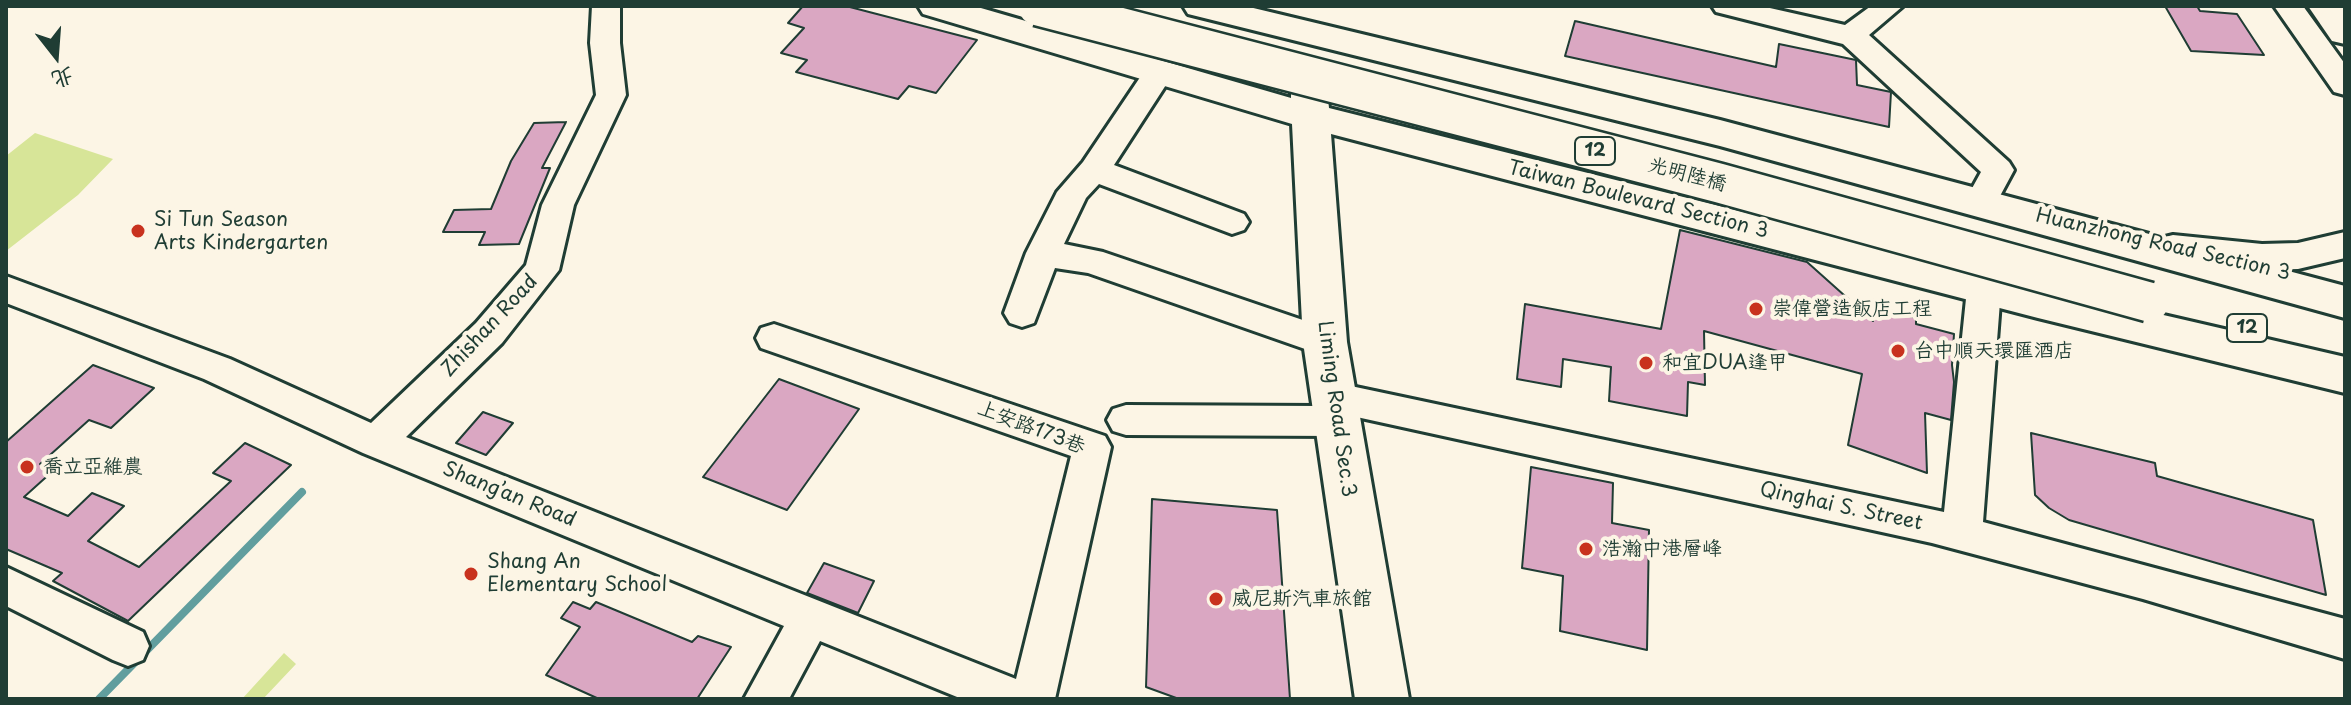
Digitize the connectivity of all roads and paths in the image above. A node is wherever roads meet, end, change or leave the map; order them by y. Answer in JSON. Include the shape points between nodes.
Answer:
{"nodes":[{"id":1,"x":606,"y":6,"type":"edge"},
{"id":2,"x":935,"y":6,"type":"edge"},
{"id":3,"x":1038,"y":6,"type":"edge"},
{"id":4,"x":1122,"y":6,"type":"edge"},
{"id":5,"x":1200,"y":6,"type":"edge"},
{"id":6,"x":1726,"y":6,"type":"edge"},
{"id":7,"x":2288,"y":6,"type":"edge"},
{"id":8,"x":2325,"y":6,"type":"edge"},
{"id":9,"x":1883,"y":7,"type":"edge"},
{"id":10,"x":1309,"y":20,"type":"edge"},
{"id":11,"x":2345,"y":33,"type":"edge"},
{"id":12,"x":1851,"y":35,"type":"junction"},
{"id":13,"x":1160,"y":71,"type":"junction"},
{"id":14,"x":2345,"y":85,"type":"edge"},
{"id":15,"x":1309,"y":116,"type":"junction"},
{"id":16,"x":1094,"y":170,"type":"junction"},
{"id":17,"x":1981,"y":201,"type":"junction"},
{"id":18,"x":1232,"y":222,"type":"dead end"},
{"id":19,"x":2345,"y":244,"type":"edge"},
{"id":20,"x":1043,"y":253,"type":"junction"},
{"id":21,"x":2150,"y":287,"type":"junction"},
{"id":22,"x":6,"y":289,"type":"edge"},
{"id":23,"x":1984,"y":289,"type":"junction"},
{"id":24,"x":2345,"y":290,"type":"edge"},
{"id":25,"x":2038,"y":302,"type":"junction"},
{"id":26,"x":2345,"y":302,"type":"edge"},
{"id":27,"x":1022,"y":313,"type":"dead end"},
{"id":28,"x":2345,"y":322,"type":"edge"},
{"id":29,"x":774,"y":338,"type":"dead end"},
{"id":30,"x":1325,"y":342,"type":"junction"},
{"id":31,"x":2345,"y":354,"type":"edge"},
{"id":32,"x":2345,"y":375,"type":"edge"},
{"id":33,"x":2345,"y":382,"type":"edge"},
{"id":34,"x":2345,"y":392,"type":"edge"},
{"id":35,"x":1334,"y":409,"type":"junction"},
{"id":36,"x":1126,"y":420,"type":"dead end"},
{"id":37,"x":376,"y":442,"type":"junction"},
{"id":38,"x":1962,"y":534,"type":"junction"},
{"id":39,"x":6,"y":586,"type":"edge"},
{"id":40,"x":811,"y":617,"type":"junction"},
{"id":41,"x":2345,"y":639,"type":"edge"},
{"id":42,"x":128,"y":646,"type":"dead end"},
{"id":43,"x":766,"y":699,"type":"edge"},
{"id":44,"x":1013,"y":699,"type":"edge"},
{"id":45,"x":1033,"y":699,"type":"edge"},
{"id":46,"x":1382,"y":699,"type":"edge"}],
"edges":[{"from":1,"to":37,"type":"street","name":"Zhishan Road","via":[[611,95],[558,205],[542,270],[489,333]]},
{"from":2,"to":13,"type":"main road","name":"Taiwan Boulevard Section 3","number":"12"},
{"from":3,"to":21,"type":"main road","name":"光明陸橋","number":"12","bridge":true,"via":[[1703,179]]},
{"from":4,"to":21,"type":"main road","name":"光明陸橋","number":"12"},
{"from":5,"to":10,"type":"main road","number":"12"},
{"from":6,"to":12,"type":"street"},
{"from":7,"to":14,"type":"street"},
{"from":8,"to":11,"type":"main road"},
{"from":9,"to":12,"type":"street"},
{"from":10,"to":15,"type":"main road","name":"Liming Road Sec.3"},
{"from":10,"to":17,"type":"main road","number":"12"},
{"from":12,"to":17,"type":"street","via":[[1998,170]]},
{"from":13,"to":15,"type":"main road","name":"Taiwan Boulevard Section 3","number":"12"},
{"from":13,"to":16,"type":"street"},
{"from":15,"to":23,"type":"main road","name":"Taiwan Boulevard Section 3","number":"12"},
{"from":15,"to":30,"type":"main road","name":"Liming Road Sec.3"},
{"from":16,"to":18,"type":"street"},
{"from":16,"to":20,"type":"street","via":[[1073,192]]},
{"from":17,"to":19,"type":"street","via":[[2205,252],[2298,256]]},
{"from":17,"to":24,"type":"street","name":"Huanzhong Road Section 3"},
{"from":17,"to":26,"type":"main road","number":"12"},
{"from":20,"to":27,"type":"street"},
{"from":20,"to":30,"type":"street","via":[[1091,261]]},
{"from":21,"to":28,"type":"main road","number":"12"},
{"from":21,"to":31,"type":"main road","number":"12"},
{"from":22,"to":37,"type":"street","name":"Shang’an Road","via":[[217,369]]},
{"from":23,"to":25,"type":"main road","name":"Taiwan Boulevard Section 3","number":"12"},
{"from":23,"to":38,"type":"street"},
{"from":25,"to":32,"type":"main road","name":"Taiwan Boulevard Section 3","number":"12"},
{"from":25,"to":33,"type":"street"},
{"from":25,"to":34,"type":"street","via":[[2122,331]]},
{"from":29,"to":45,"type":"street","name":"上安路173巷","via":[[1092,447]]},
{"from":30,"to":35,"type":"main road","name":"Liming Road Sec.3"},
{"from":35,"to":36,"type":"street","name":"Qinghai S. Street"},
{"from":35,"to":38,"type":"street","name":"Qinghai S. Street"},
{"from":35,"to":46,"type":"main road","name":"Liming Road Sec.3"},
{"from":37,"to":40,"type":"street","name":"Shang’an Road"},
{"from":38,"to":41,"type":"street","name":"Qinghai S. Street"},
{"from":39,"to":42,"type":"street"},
{"from":40,"to":43,"type":"street"},
{"from":40,"to":44,"type":"street","name":"Shang’an Road"}]}
